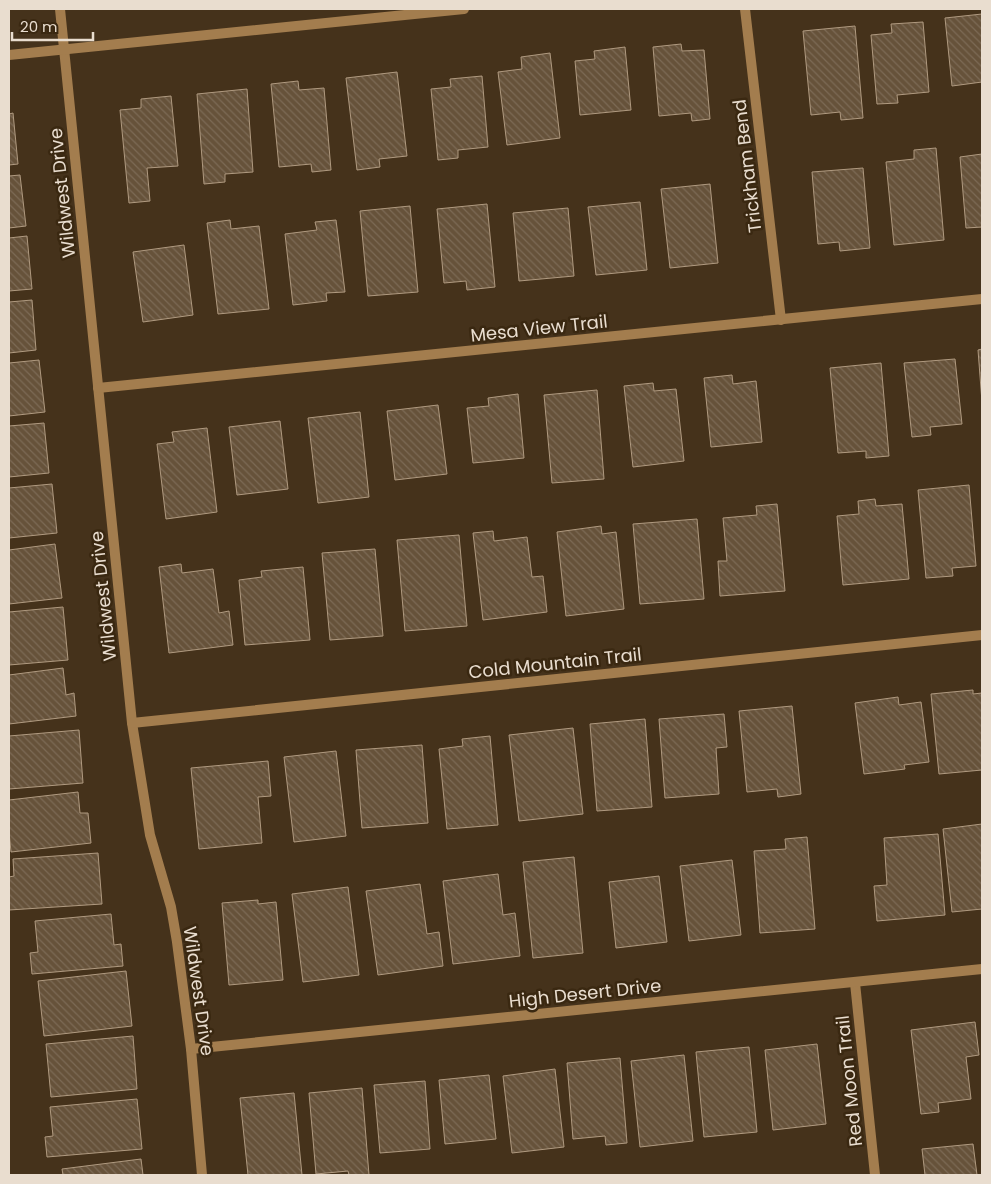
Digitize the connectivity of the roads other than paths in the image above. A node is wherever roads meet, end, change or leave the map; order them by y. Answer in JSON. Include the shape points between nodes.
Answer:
{"nodes":[{"id":1,"x":60,"y":9,"type":"edge"},
{"id":2,"x":464,"y":9,"type":"edge"},
{"id":3,"x":745,"y":9,"type":"edge"},
{"id":4,"x":408,"y":12,"type":"edge"},
{"id":5,"x":64,"y":50,"type":"junction"},
{"id":6,"x":9,"y":54,"type":"edge"},
{"id":7,"x":982,"y":299,"type":"edge"},
{"id":8,"x":781,"y":320,"type":"junction"},
{"id":9,"x":98,"y":388,"type":"junction"},
{"id":10,"x":982,"y":635,"type":"edge"},
{"id":11,"x":132,"y":723,"type":"junction"},
{"id":12,"x":982,"y":969,"type":"edge"},
{"id":13,"x":855,"y":982,"type":"junction"},
{"id":14,"x":191,"y":1049,"type":"junction"},
{"id":15,"x":202,"y":1175,"type":"edge"},
{"id":16,"x":876,"y":1175,"type":"edge"}],
"edges":[{"from":1,"to":5,"type":"street","name":"Wildwest Drive"},
{"from":2,"to":4,"type":"street"},
{"from":3,"to":8,"type":"street","name":"Trickham Bend"},
{"from":4,"to":5,"type":"street"},
{"from":5,"to":6,"type":"street"},
{"from":5,"to":9,"type":"street","name":"Wildwest Drive"},
{"from":7,"to":8,"type":"street","name":"Mesa View Trail"},
{"from":8,"to":9,"type":"street","name":"Mesa View Trail"},
{"from":9,"to":11,"type":"street","name":"Wildwest Drive"},
{"from":10,"to":11,"type":"street","name":"Cold Mountain Trail"},
{"from":11,"to":14,"type":"street","name":"Wildwest Drive","via":[[150,835],[171,907]]},
{"from":12,"to":13,"type":"street","name":"High Desert Drive"},
{"from":13,"to":14,"type":"street","name":"High Desert Drive"},
{"from":13,"to":16,"type":"street","name":"Red Moon Trail"},
{"from":14,"to":15,"type":"street","name":"Wildwest Drive"}]}
